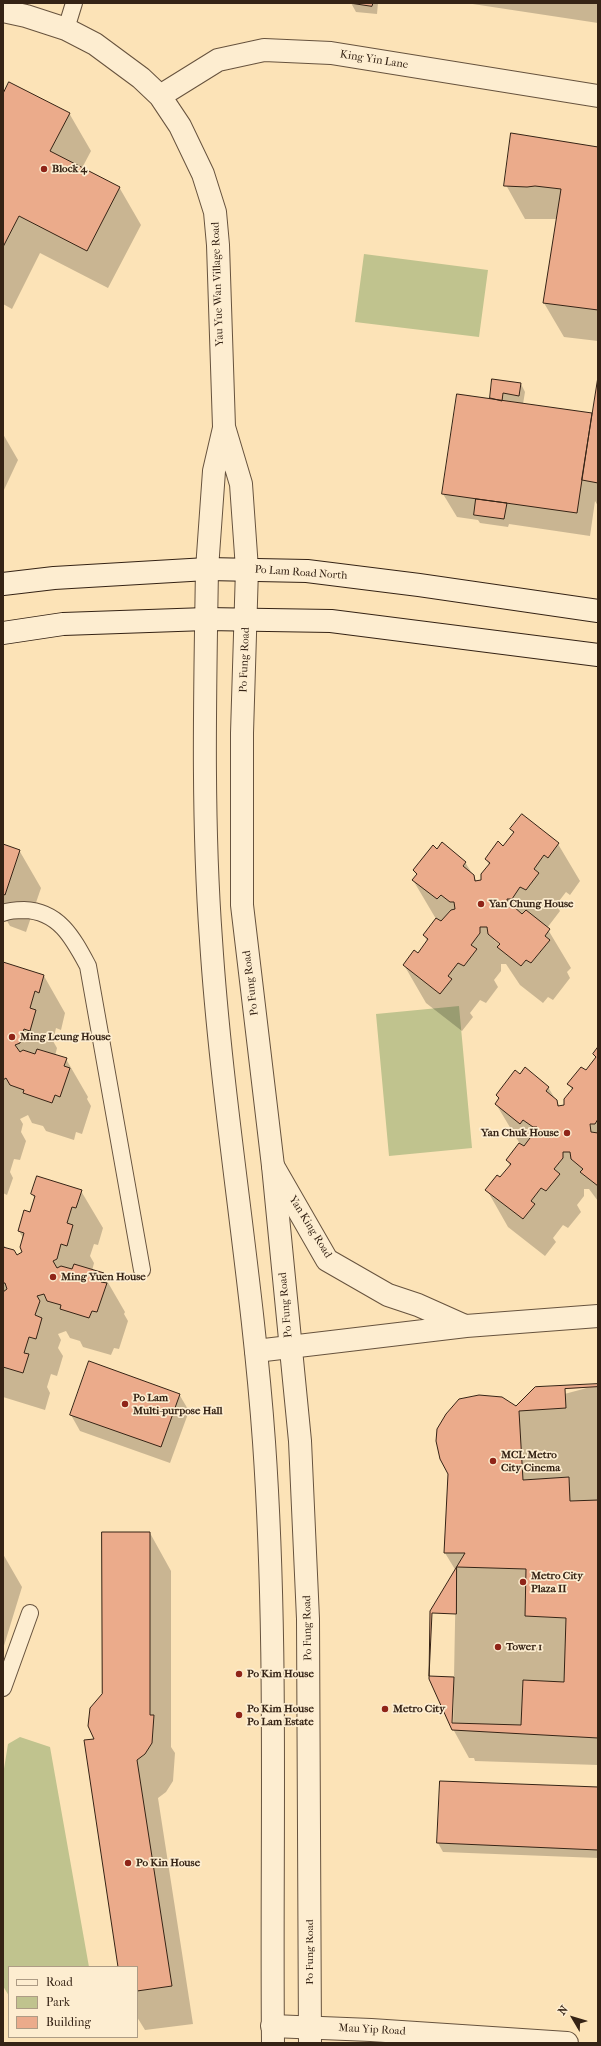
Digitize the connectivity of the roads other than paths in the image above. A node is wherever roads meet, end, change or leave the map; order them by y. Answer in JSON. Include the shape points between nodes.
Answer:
{"nodes":[{"id":1,"x":74,"y":3,"type":"edge"},
{"id":2,"x":3,"y":11,"type":"edge"},
{"id":3,"x":66,"y":29,"type":"junction"},
{"id":4,"x":598,"y":95,"type":"edge"},
{"id":5,"x":160,"y":96,"type":"junction"},
{"id":6,"x":224,"y":427,"type":"junction"},
{"id":7,"x":207,"y":569,"type":"junction"},
{"id":8,"x":247,"y":569,"type":"junction"},
{"id":9,"x":3,"y":584,"type":"edge"},
{"id":10,"x":598,"y":611,"type":"edge"},
{"id":11,"x":206,"y":619,"type":"junction"},
{"id":12,"x":246,"y":620,"type":"junction"},
{"id":13,"x":3,"y":633,"type":"edge"},
{"id":14,"x":598,"y":655,"type":"edge"},
{"id":15,"x":3,"y":913,"type":"edge"},
{"id":16,"x":273,"y":1166,"type":"junction"},
{"id":17,"x":142,"y":1270,"type":"dead end"},
{"id":18,"x":598,"y":1316,"type":"edge"},
{"id":19,"x":466,"y":1326,"type":"junction"},
{"id":20,"x":290,"y":1347,"type":"junction"},
{"id":21,"x":256,"y":1351,"type":"junction"},
{"id":22,"x":30,"y":1613,"type":"dead end"},
{"id":23,"x":3,"y":1688,"type":"edge"},
{"id":24,"x":272,"y":2035,"type":"edge"},
{"id":25,"x":310,"y":2035,"type":"edge"},
{"id":26,"x":567,"y":2043,"type":"edge"}],
"edges":[{"from":1,"to":3,"type":"lane"},
{"from":2,"to":3,"type":"street","name":"Yau Yue Wan Village Road"},
{"from":3,"to":5,"type":"street","name":"Yau Yue Wan Village Road","via":[[117,59]]},
{"from":4,"to":5,"type":"street","name":"King Yin Lane","via":[[331,53],[264,50],[218,60]]},
{"from":5,"to":6,"type":"street","name":"Yau Yue Wan Village Road","via":[[180,126],[203,174],[215,212]]},
{"from":6,"to":7,"type":"street","name":"Yau Yue Wan Village Road","via":[[214,471]]},
{"from":6,"to":8,"type":"street","name":"Yau Yue Wan Village Road","via":[[241,484]]},
{"from":7,"to":8,"type":"street","name":"Po Lam Road North"},
{"from":7,"to":9,"type":"street","name":"Po Lam Road North","via":[[54,578]]},
{"from":7,"to":11,"type":"street"},
{"from":8,"to":10,"type":"street","name":"Po Lam Road North","via":[[307,571]]},
{"from":8,"to":12,"type":"street","name":"Po Fung Road"},
{"from":11,"to":12,"type":"street"},
{"from":11,"to":13,"type":"street","via":[[63,624]]},
{"from":11,"to":21,"type":"street","via":[[206,855],[211,939],[217,1018]]},
{"from":12,"to":14,"type":"street","via":[[331,621]]},
{"from":12,"to":16,"type":"street","name":"Po Fung Road","via":[[242,733],[242,905]]},
{"from":15,"to":17,"type":"lane","via":[[10,910],[36,911],[58,922],[74,940],[88,966]]},
{"from":16,"to":19,"type":"street","name":"Yan King Road","via":[[327,1260],[388,1296]]},
{"from":16,"to":20,"type":"street","name":"Po Fung Road"},
{"from":18,"to":19,"type":"street","name":"Yan King Road"},
{"from":19,"to":20,"type":"street","name":"Yan King Road"},
{"from":20,"to":21,"type":"street","name":"Yan King Road"},
{"from":20,"to":25,"type":"street","name":"Po Fung Road","via":[[300,1441],[308,1619]]},
{"from":21,"to":24,"type":"street","via":[[272,1588]]},
{"from":22,"to":23,"type":"lane"},
{"from":24,"to":25,"type":"street","name":"Mau Yip Road"},
{"from":25,"to":26,"type":"street","name":"Mau Yip Road"}]}
